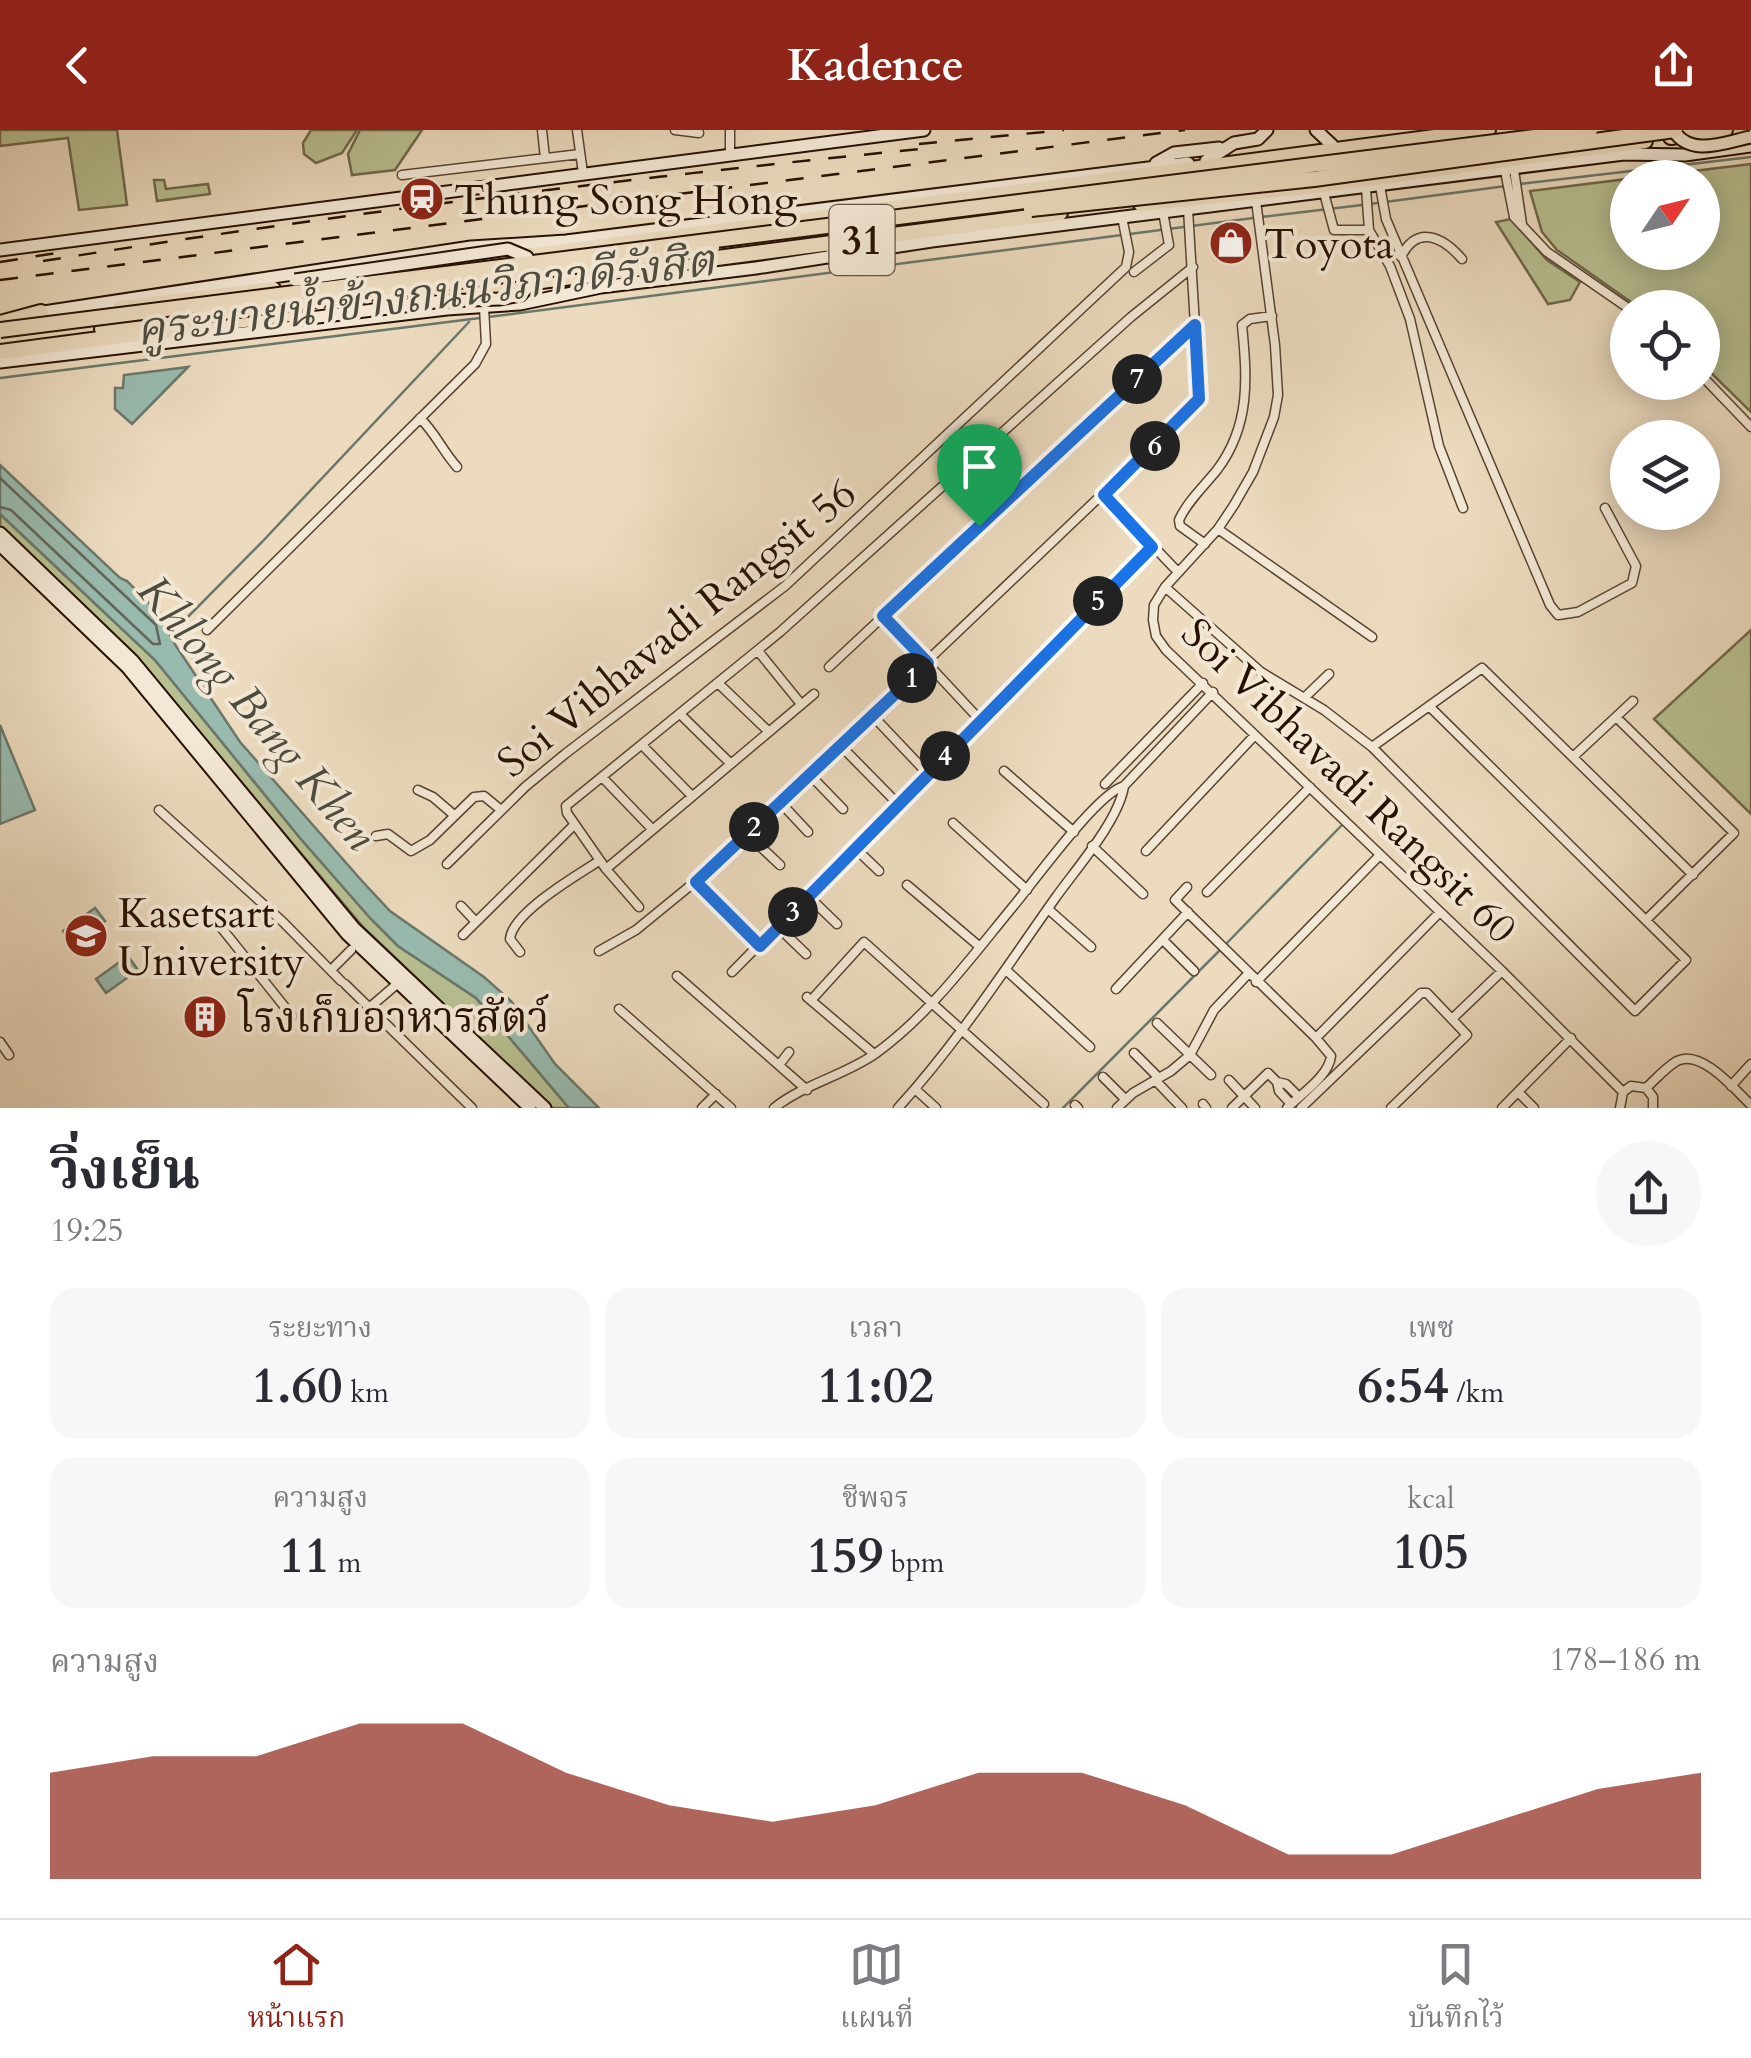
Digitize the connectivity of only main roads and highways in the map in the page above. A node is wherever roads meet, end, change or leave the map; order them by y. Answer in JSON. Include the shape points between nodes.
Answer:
{"nodes":[{"id":1,"x":924,"y":130,"type":"edge"},
{"id":2,"x":1267,"y":130,"type":"edge"},
{"id":3,"x":1316,"y":130,"type":"edge"},
{"id":4,"x":1445,"y":130,"type":"edge"},
{"id":5,"x":1488,"y":130,"type":"edge"},
{"id":6,"x":1590,"y":130,"type":"edge"},
{"id":7,"x":1674,"y":130,"type":"edge"},
{"id":8,"x":1725,"y":130,"type":"edge"},
{"id":9,"x":1751,"y":137,"type":"edge"},
{"id":10,"x":1332,"y":145,"type":"junction"},
{"id":11,"x":1751,"y":146,"type":"edge"},
{"id":12,"x":1219,"y":148,"type":"dead end"},
{"id":13,"x":1206,"y":161,"type":"junction"},
{"id":14,"x":1149,"y":166,"type":"junction"},
{"id":15,"x":850,"y":206,"type":"junction"},
{"id":16,"x":784,"y":220,"type":"junction"},
{"id":17,"x":0,"y":250,"type":"edge"},
{"id":18,"x":788,"y":250,"type":"junction"},
{"id":19,"x":863,"y":252,"type":"junction"},
{"id":20,"x":224,"y":286,"type":"junction"},
{"id":21,"x":41,"y":312,"type":"joint"},
{"id":22,"x":0,"y":324,"type":"edge"},
{"id":23,"x":228,"y":335,"type":"junction"},
{"id":24,"x":0,"y":343,"type":"edge"},
{"id":25,"x":84,"y":351,"type":"junction"},
{"id":26,"x":0,"y":352,"type":"edge"},
{"id":27,"x":0,"y":366,"type":"edge"},
{"id":28,"x":0,"y":532,"type":"edge"},
{"id":29,"x":0,"y":545,"type":"edge"},
{"id":30,"x":525,"y":1103,"type":"edge"},
{"id":31,"x":545,"y":1108,"type":"edge"}],
"edges":[{"from":1,"to":17,"type":"main road"},
{"from":2,"to":13,"type":"main road"},
{"from":3,"to":10,"type":"main road"},
{"from":4,"to":10,"type":"main road","number":"31"},
{"from":5,"to":16,"type":"highway","number":"31"},
{"from":6,"to":22,"type":"highway","number":"31","bridge":true},
{"from":7,"to":9,"type":"main road","bridge":true,"via":[[1686,144],[1703,148]]},
{"from":7,"to":24,"type":"highway","number":"31","bridge":true},
{"from":8,"to":18,"type":"highway","number":"31"},
{"from":10,"to":13,"type":"main road","number":"31"},
{"from":11,"to":19,"type":"main road","number":"31","via":[[1685,156],[1624,154],[1512,180]]},
{"from":12,"to":14,"type":"main road","via":[[1174,153]]},
{"from":13,"to":14,"type":"main road","number":"31"},
{"from":14,"to":15,"type":"main road","number":"31"},
{"from":15,"to":16,"type":"highway"},
{"from":15,"to":20,"type":"main road","number":"31","via":[[490,244]]},
{"from":16,"to":22,"type":"highway","number":"31"},
{"from":18,"to":19,"type":"highway"},
{"from":18,"to":26,"type":"highway","number":"31"},
{"from":19,"to":23,"type":"main road","number":"31","via":[[600,286],[485,314]]},
{"from":20,"to":21,"type":"main road","number":"31"},
{"from":20,"to":23,"type":"main road","bridge":true,"via":[[508,249],[527,257],[532,268],[532,282],[521,294],[500,299],[302,318]]},
{"from":21,"to":22,"type":"highway"},
{"from":23,"to":25,"type":"main road","number":"31"},
{"from":25,"to":26,"type":"highway"},
{"from":25,"to":27,"type":"main road","number":"31"},
{"from":28,"to":30,"type":"main road","via":[[133,661],[354,928]]},
{"from":29,"to":30,"type":"main road","via":[[127,667],[347,934]]},
{"from":30,"to":31,"type":"main road"}]}
